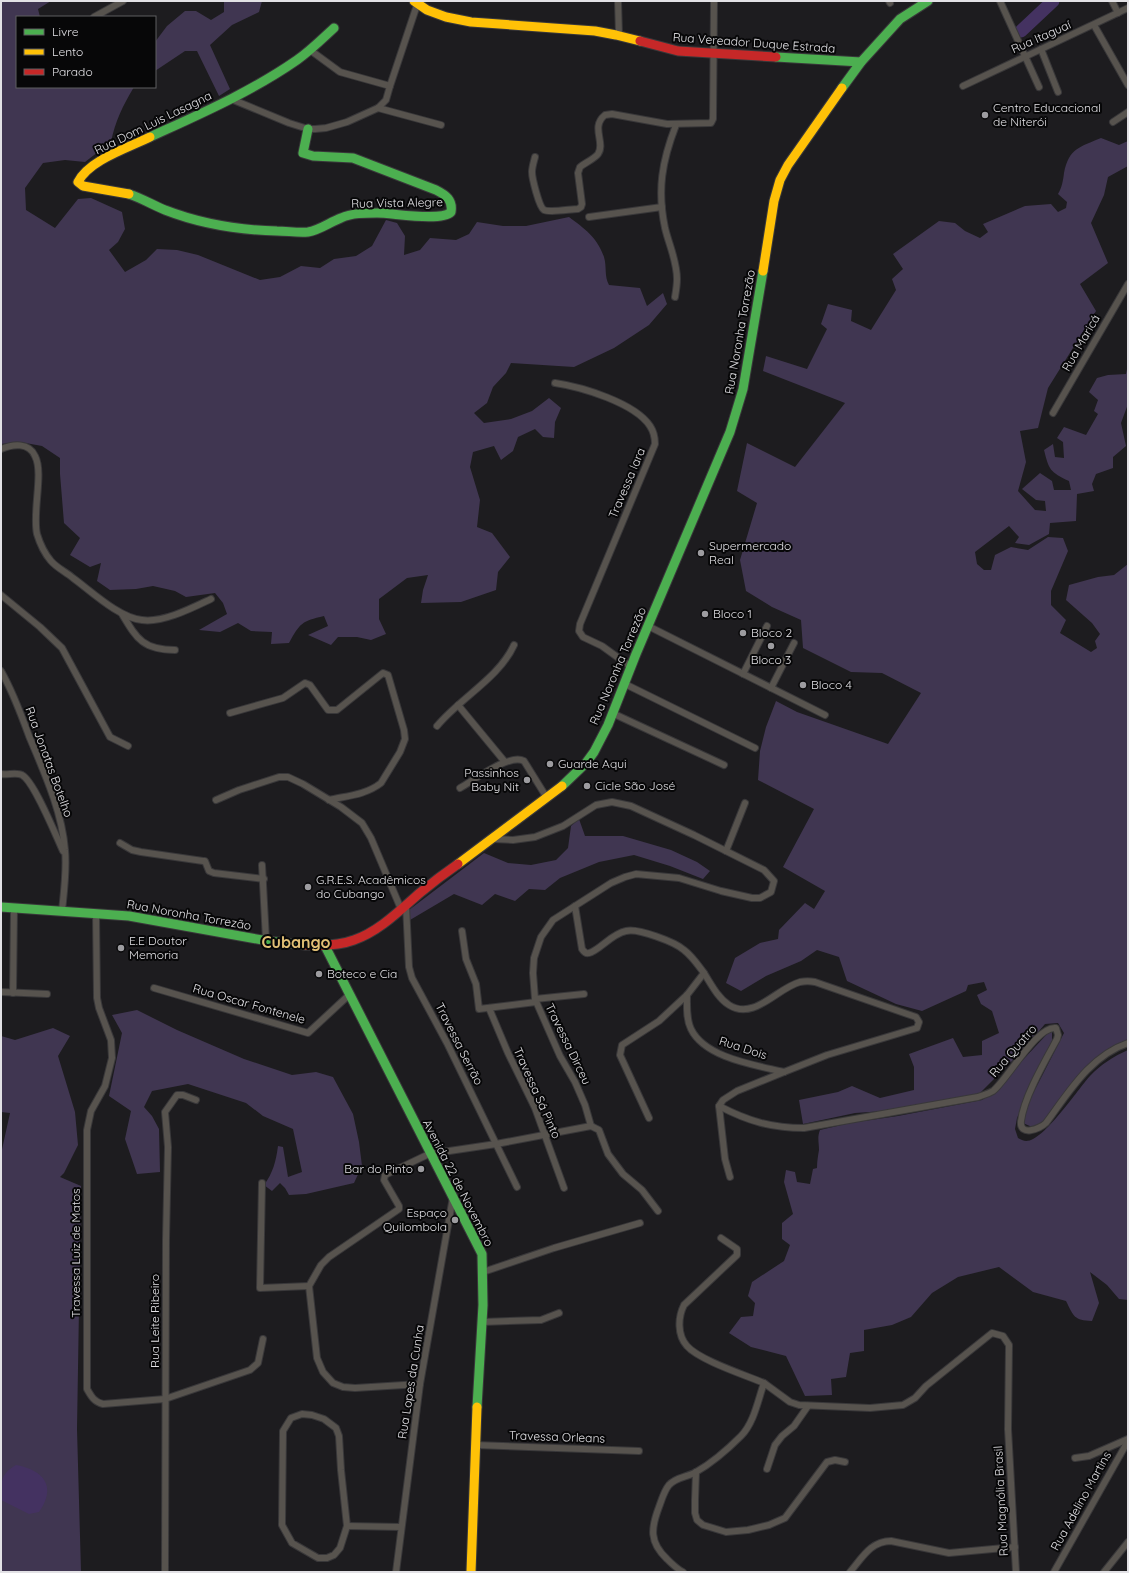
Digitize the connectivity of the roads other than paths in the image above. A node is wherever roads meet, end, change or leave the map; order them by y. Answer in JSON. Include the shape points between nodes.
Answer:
{"nodes":[{"id":1,"x":123,"y":1,"type":"edge"},
{"id":2,"x":618,"y":1,"type":"edge"},
{"id":3,"x":714,"y":1,"type":"edge"},
{"id":4,"x":928,"y":1,"type":"edge"},
{"id":5,"x":1000,"y":1,"type":"edge"},
{"id":6,"x":1112,"y":1,"type":"edge"},
{"id":7,"x":415,"y":3,"type":"edge"},
{"id":8,"x":1128,"y":8,"type":"edge"},
{"id":9,"x":1118,"y":13,"type":"junction"},
{"id":10,"x":96,"y":16,"type":"edge"},
{"id":11,"x":1094,"y":25,"type":"junction"},
{"id":12,"x":334,"y":28,"type":"dead end"},
{"id":13,"x":619,"y":35,"type":"junction"},
{"id":14,"x":1041,"y":49,"type":"junction"},
{"id":15,"x":310,"y":50,"type":"junction"},
{"id":16,"x":714,"y":54,"type":"junction"},
{"id":17,"x":1026,"y":56,"type":"junction"},
{"id":18,"x":861,"y":62,"type":"junction"},
{"id":19,"x":1128,"y":85,"type":"edge"},
{"id":20,"x":390,"y":86,"type":"junction"},
{"id":21,"x":962,"y":86,"type":"dead end"},
{"id":22,"x":1039,"y":87,"type":"dead end"},
{"id":23,"x":1058,"y":92,"type":"dead end"},
{"id":24,"x":230,"y":99,"type":"junction"},
{"id":25,"x":378,"y":108,"type":"junction"},
{"id":26,"x":1128,"y":112,"type":"edge"},
{"id":27,"x":1113,"y":122,"type":"dead end"},
{"id":28,"x":441,"y":125,"type":"dead end"},
{"id":29,"x":676,"y":125,"type":"junction"},
{"id":30,"x":308,"y":129,"type":"junction"},
{"id":31,"x":535,"y":156,"type":"dead end"},
{"id":32,"x":86,"y":170,"type":"joint"},
{"id":33,"x":662,"y":207,"type":"junction"},
{"id":34,"x":589,"y":217,"type":"dead end"},
{"id":35,"x":1128,"y":284,"type":"edge"},
{"id":36,"x":675,"y":297,"type":"dead end"},
{"id":37,"x":555,"y":383,"type":"dead end"},
{"id":38,"x":1053,"y":414,"type":"dead end"},
{"id":39,"x":1,"y":449,"type":"edge"},
{"id":40,"x":1,"y":595,"type":"edge"},
{"id":41,"x":211,"y":599,"type":"dead end"},
{"id":42,"x":122,"y":614,"type":"junction"},
{"id":43,"x":648,"y":626,"type":"junction"},
{"id":44,"x":766,"y":626,"type":"dead end"},
{"id":45,"x":794,"y":643,"type":"dead end"},
{"id":46,"x":514,"y":644,"type":"dead end"},
{"id":47,"x":175,"y":650,"type":"dead end"},
{"id":48,"x":631,"y":667,"type":"junction"},
{"id":49,"x":1,"y":671,"type":"edge"},
{"id":50,"x":743,"y":674,"type":"junction"},
{"id":51,"x":625,"y":684,"type":"junction"},
{"id":52,"x":771,"y":688,"type":"junction"},
{"id":53,"x":458,"y":705,"type":"junction"},
{"id":54,"x":230,"y":713,"type":"dead end"},
{"id":55,"x":612,"y":713,"type":"junction"},
{"id":56,"x":825,"y":715,"type":"dead end"},
{"id":57,"x":436,"y":726,"type":"dead end"},
{"id":58,"x":128,"y":746,"type":"dead end"},
{"id":59,"x":755,"y":748,"type":"dead end"},
{"id":60,"x":505,"y":762,"type":"junction"},
{"id":61,"x":724,"y":765,"type":"dead end"},
{"id":62,"x":1,"y":774,"type":"edge"},
{"id":63,"x":460,"y":788,"type":"dead end"},
{"id":64,"x":547,"y":798,"type":"junction"},
{"id":65,"x":216,"y":800,"type":"dead end"},
{"id":66,"x":329,"y":800,"type":"junction"},
{"id":67,"x":745,"y":803,"type":"dead end"},
{"id":68,"x":493,"y":839,"type":"junction"},
{"id":69,"x":120,"y":843,"type":"dead end"},
{"id":70,"x":726,"y":851,"type":"junction"},
{"id":71,"x":66,"y":856,"type":"junction"},
{"id":72,"x":262,"y":865,"type":"dead end"},
{"id":73,"x":264,"y":879,"type":"junction"},
{"id":74,"x":575,"y":906,"type":"junction"},
{"id":75,"x":404,"y":907,"type":"junction"},
{"id":76,"x":1,"y":908,"type":"edge"},
{"id":77,"x":14,"y":909,"type":"junction"},
{"id":78,"x":62,"y":911,"type":"junction"},
{"id":79,"x":96,"y":913,"type":"junction"},
{"id":80,"x":462,"y":931,"type":"dead end"},
{"id":81,"x":266,"y":940,"type":"junction"},
{"id":82,"x":325,"y":946,"type":"junction"},
{"id":83,"x":704,"y":973,"type":"junction"},
{"id":84,"x":154,"y":988,"type":"dead end"},
{"id":85,"x":1,"y":992,"type":"edge"},
{"id":86,"x":13,"y":993,"type":"junction"},
{"id":87,"x":47,"y":994,"type":"dead end"},
{"id":88,"x":584,"y":994,"type":"dead end"},
{"id":89,"x":349,"y":995,"type":"junction"},
{"id":90,"x":687,"y":995,"type":"junction"},
{"id":91,"x":535,"y":1001,"type":"junction"},
{"id":92,"x":489,"y":1008,"type":"junction"},
{"id":93,"x":1128,"y":1043,"type":"edge"},
{"id":94,"x":784,"y":1072,"type":"junction"},
{"id":95,"x":196,"y":1100,"type":"dead end"},
{"id":96,"x":719,"y":1106,"type":"junction"},
{"id":97,"x":649,"y":1118,"type":"dead end"},
{"id":98,"x":591,"y":1126,"type":"junction"},
{"id":99,"x":544,"y":1134,"type":"junction"},
{"id":100,"x":496,"y":1144,"type":"junction"},
{"id":101,"x":430,"y":1154,"type":"junction"},
{"id":102,"x":730,"y":1177,"type":"dead end"},
{"id":103,"x":262,"y":1183,"type":"dead end"},
{"id":104,"x":517,"y":1187,"type":"dead end"},
{"id":105,"x":564,"y":1188,"type":"dead end"},
{"id":106,"x":453,"y":1197,"type":"junction"},
{"id":107,"x":658,"y":1211,"type":"dead end"},
{"id":108,"x":640,"y":1223,"type":"dead end"},
{"id":109,"x":721,"y":1238,"type":"dead end"},
{"id":110,"x":483,"y":1272,"type":"junction"},
{"id":111,"x":309,"y":1286,"type":"junction"},
{"id":112,"x":559,"y":1313,"type":"dead end"},
{"id":113,"x":482,"y":1322,"type":"junction"},
{"id":114,"x":263,"y":1339,"type":"dead end"},
{"id":115,"x":764,"y":1383,"type":"junction"},
{"id":116,"x":420,"y":1384,"type":"junction"},
{"id":117,"x":165,"y":1399,"type":"junction"},
{"id":118,"x":808,"y":1406,"type":"junction"},
{"id":119,"x":1128,"y":1440,"type":"edge"},
{"id":120,"x":475,"y":1445,"type":"junction"},
{"id":121,"x":639,"y":1451,"type":"dead end"},
{"id":122,"x":1075,"y":1458,"type":"dead end"},
{"id":123,"x":845,"y":1462,"type":"dead end"},
{"id":124,"x":767,"y":1469,"type":"dead end"},
{"id":125,"x":696,"y":1472,"type":"junction"},
{"id":126,"x":347,"y":1526,"type":"junction"},
{"id":127,"x":401,"y":1528,"type":"junction"},
{"id":128,"x":1128,"y":1542,"type":"edge"},
{"id":129,"x":1015,"y":1547,"type":"junction"},
{"id":130,"x":165,"y":1572,"type":"edge"},
{"id":131,"x":396,"y":1572,"type":"edge"},
{"id":132,"x":471,"y":1572,"type":"edge"},
{"id":133,"x":683,"y":1572,"type":"edge"},
{"id":134,"x":850,"y":1572,"type":"edge"},
{"id":135,"x":1016,"y":1572,"type":"edge"},
{"id":136,"x":1054,"y":1572,"type":"edge"},
{"id":137,"x":1104,"y":1572,"type":"edge"}],
"edges":[{"from":1,"to":10,"type":"street"},
{"from":2,"to":13,"type":"street"},
{"from":3,"to":16,"type":"street"},
{"from":4,"to":18,"type":"street","name":"Rua Noronha Torrezão","via":[[900,20]]},
{"from":5,"to":17,"type":"street"},
{"from":6,"to":9,"type":"street"},
{"from":7,"to":13,"type":"street","name":"Rua Vereador Duque Estrada","via":[[450,19]]},
{"from":7,"to":20,"type":"street"},
{"from":8,"to":9,"type":"street","name":"Rua Itaguaí"},
{"from":9,"to":11,"type":"street","name":"Rua Itaguaí"},
{"from":11,"to":14,"type":"street","name":"Rua Itaguaí"},
{"from":11,"to":19,"type":"street"},
{"from":12,"to":15,"type":"street"},
{"from":13,"to":16,"type":"street","name":"Rua Vereador Duque Estrada","via":[[663,48]]},
{"from":14,"to":17,"type":"street","name":"Rua Itaguaí"},
{"from":14,"to":23,"type":"street"},
{"from":15,"to":20,"type":"street","via":[[340,72]]},
{"from":15,"to":24,"type":"street","via":[[283,69]]},
{"from":16,"to":18,"type":"street","name":"Rua Vereador Duque Estrada"},
{"from":16,"to":29,"type":"street","via":[[711,123]]},
{"from":17,"to":21,"type":"street","name":"Rua Itaguaí"},
{"from":17,"to":22,"type":"street"},
{"from":18,"to":43,"type":"street","name":"Rua Noronha Torrezão","via":[[780,180],[774,201],[743,388],[730,432]]},
{"from":20,"to":25,"type":"street","via":[[386,100]]},
{"from":24,"to":30,"type":"street"},
{"from":24,"to":32,"type":"street","name":"Rua Dom Luis Lasagna"},
{"from":25,"to":28,"type":"street"},
{"from":25,"to":30,"type":"street","via":[[347,122]]},
{"from":26,"to":27,"type":"street"},
{"from":29,"to":31,"type":"street","via":[[612,114],[601,118],[598,128],[598,155],[580,167],[578,173],[582,204],[578,208],[550,211],[541,207],[532,176]]},
{"from":29,"to":33,"type":"street","via":[[667,149],[661,182]]},
{"from":30,"to":32,"type":"street","name":"Rua Vista Alegre","via":[[303,153],[353,158],[436,190],[447,195],[452,203],[451,212],[443,217],[389,213],[347,216],[317,230],[306,232],[238,229],[165,210],[130,194],[83,186],[78,182]]},
{"from":33,"to":34,"type":"street"},
{"from":33,"to":36,"type":"street","via":[[676,268]]},
{"from":35,"to":38,"type":"street","name":"Rua Maricá"},
{"from":37,"to":48,"type":"street","name":"Travessa Iara","via":[[580,388],[625,405],[650,425],[655,436],[655,444],[579,631],[582,637],[602,646]]},
{"from":39,"to":42,"type":"street","via":[[11,445],[23,445],[36,457],[37,534],[48,557]]},
{"from":40,"to":58,"type":"street","via":[[62,648],[110,737]]},
{"from":41,"to":42,"type":"street","via":[[152,620],[141,620]]},
{"from":42,"to":47,"type":"street","via":[[133,632],[144,643],[155,649]]},
{"from":43,"to":48,"type":"street","name":"Rua Noronha Torrezão"},
{"from":43,"to":50,"type":"street"},
{"from":44,"to":50,"type":"street"},
{"from":45,"to":52,"type":"street"},
{"from":46,"to":53,"type":"street","via":[[501,666]]},
{"from":48,"to":51,"type":"street","name":"Rua Noronha Torrezão"},
{"from":49,"to":71,"type":"street","name":"Rua Jonatas Botelho","via":[[53,800],[62,828]]},
{"from":50,"to":52,"type":"street"},
{"from":51,"to":55,"type":"street","name":"Rua Noronha Torrezão"},
{"from":51,"to":59,"type":"street"},
{"from":52,"to":56,"type":"street"},
{"from":53,"to":57,"type":"street"},
{"from":53,"to":60,"type":"street"},
{"from":54,"to":66,"type":"street","via":[[283,698],[305,683],[310,685],[328,710],[337,710],[383,673],[388,675],[404,730],[405,744],[377,786],[367,792]]},
{"from":55,"to":61,"type":"street"},
{"from":55,"to":64,"type":"street","name":"Rua Noronha Torrezão","via":[[587,761],[564,786]]},
{"from":60,"to":63,"type":"street"},
{"from":60,"to":64,"type":"street","via":[[518,759],[524,761]]},
{"from":62,"to":71,"type":"street","via":[[21,774],[26,778]]},
{"from":64,"to":68,"type":"street","name":"Rua Noronha Torrezão"},
{"from":65,"to":66,"type":"street","via":[[280,777],[295,780]]},
{"from":66,"to":75,"type":"street","via":[[357,818],[366,829]]},
{"from":67,"to":70,"type":"street"},
{"from":68,"to":70,"type":"street","via":[[535,837],[563,826],[596,805],[612,802],[641,810]]},
{"from":68,"to":75,"type":"street","name":"Rua Noronha Torrezão","via":[[436,880]]},
{"from":69,"to":73,"type":"street","via":[[141,852],[203,861],[209,871],[214,873]]},
{"from":70,"to":74,"type":"street","name":"Travessa Dirceu","via":[[768,873],[774,881],[771,892],[760,898],[752,898],[679,878],[636,874],[612,883]]},
{"from":71,"to":78,"type":"street","name":"Rua Jonatas Botelho"},
{"from":72,"to":73,"type":"street"},
{"from":73,"to":81,"type":"street"},
{"from":74,"to":83,"type":"street","via":[[584,952],[594,951],[619,933],[633,930],[675,944],[694,959]]},
{"from":74,"to":91,"type":"street","name":"Travessa Dirceu","via":[[553,920],[541,937],[533,965]]},
{"from":75,"to":82,"type":"street","name":"Rua Noronha Torrezão","via":[[357,939]]},
{"from":75,"to":100,"type":"street","name":"Travessa Serrão","via":[[412,978]]},
{"from":76,"to":77,"type":"street","name":"Rua Noronha Torrezão"},
{"from":77,"to":78,"type":"street","name":"Rua Noronha Torrezão"},
{"from":77,"to":86,"type":"street"},
{"from":78,"to":79,"type":"street","name":"Rua Noronha Torrezão"},
{"from":79,"to":81,"type":"street","name":"Rua Noronha Torrezão"},
{"from":79,"to":117,"type":"street","name":"Travessa Luiz de Matos","via":[[97,998],[112,1049],[111,1067],[91,1111],[87,1130],[87,1389],[96,1401],[103,1404]]},
{"from":80,"to":92,"type":"street","via":[[466,959],[476,984],[479,1008]]},
{"from":81,"to":82,"type":"street","name":"Rua Noronha Torrezão"},
{"from":82,"to":89,"type":"street","name":"Avenida 22 de Novembro"},
{"from":83,"to":90,"type":"street"},
{"from":83,"to":94,"type":"street","via":[[720,996],[735,1008],[744,1010],[760,1005],[799,982],[815,982],[916,1017],[919,1022],[917,1028],[827,1055]]},
{"from":84,"to":89,"type":"street","name":"Rua Oscar Fontenele","via":[[308,1033]]},
{"from":85,"to":86,"type":"street"},
{"from":86,"to":87,"type":"street"},
{"from":88,"to":91,"type":"street"},
{"from":89,"to":101,"type":"street","name":"Avenida 22 de Novembro"},
{"from":90,"to":94,"type":"street","name":"Rua Dois","via":[[691,1028],[696,1038],[705,1046],[728,1057]]},
{"from":90,"to":97,"type":"street","via":[[659,1021],[620,1048],[620,1055]]},
{"from":91,"to":92,"type":"street"},
{"from":91,"to":98,"type":"street","name":"Travessa Dirceu","via":[[575,1082]]},
{"from":92,"to":99,"type":"street","name":"Travessa Sá Pinto"},
{"from":93,"to":96,"type":"street","name":"Rua Quatro","via":[[1110,1051],[1087,1069],[1041,1128],[1028,1131],[1023,1128],[1021,1122],[1024,1110],[1057,1039],[1056,1028],[1048,1028],[1030,1045],[1001,1083],[978,1097],[804,1128],[767,1125],[741,1118]]},
{"from":94,"to":96,"type":"street","via":[[737,1091],[723,1100]]},
{"from":95,"to":117,"type":"street","name":"Rua Leite Ribeiro","via":[[182,1094],[177,1095],[165,1112],[168,1147]]},
{"from":96,"to":102,"type":"street","via":[[725,1159]]},
{"from":98,"to":99,"type":"street"},
{"from":98,"to":107,"type":"street","via":[[599,1130],[608,1154],[623,1174],[642,1190]]},
{"from":99,"to":100,"type":"street"},
{"from":99,"to":105,"type":"street","name":"Travessa Sá Pinto"},
{"from":100,"to":101,"type":"street"},
{"from":100,"to":104,"type":"street","name":"Travessa Serrão"},
{"from":101,"to":106,"type":"street","name":"Avenida 22 de Novembro"},
{"from":101,"to":111,"type":"street","via":[[385,1175],[384,1180],[399,1209],[329,1257],[321,1265]]},
{"from":103,"to":111,"type":"street","via":[[260,1288]]},
{"from":106,"to":110,"type":"street","name":"Avenida 22 de Novembro","via":[[482,1254]]},
{"from":106,"to":116,"type":"street","name":"Rua Lopes da Cunha"},
{"from":108,"to":110,"type":"street"},
{"from":109,"to":115,"type":"street","via":[[737,1250],[737,1256],[684,1305],[679,1325],[686,1345],[697,1354]]},
{"from":110,"to":113,"type":"street","name":"Avenida 22 de Novembro"},
{"from":111,"to":116,"type":"street","via":[[317,1358],[323,1372],[333,1383],[355,1388]]},
{"from":112,"to":113,"type":"street","via":[[541,1320]]},
{"from":113,"to":120,"type":"street","name":"Avenida 22 de Novembro"},
{"from":114,"to":117,"type":"street","name":"Travessa Luiz de Matos","via":[[258,1363],[250,1370]]},
{"from":115,"to":118,"type":"street","via":[[790,1402]]},
{"from":115,"to":125,"type":"street","via":[[752,1419],[743,1435]]},
{"from":116,"to":127,"type":"street","name":"Rua Lopes da Cunha"},
{"from":117,"to":130,"type":"street","name":"Rua Leite Ribeiro"},
{"from":118,"to":124,"type":"street","via":[[794,1426],[775,1445]]},
{"from":118,"to":129,"type":"street","name":"Rua Magnólia Brasil","via":[[870,1408],[903,1405],[915,1398],[992,1333],[1006,1339],[1009,1345],[1008,1429]]},
{"from":119,"to":122,"type":"street","via":[[1089,1456]]},
{"from":119,"to":136,"type":"street","name":"Rua Adelino Martins"},
{"from":120,"to":121,"type":"street","name":"Travessa Orleans"},
{"from":120,"to":132,"type":"street","name":"Avenida 22 de Novembro"},
{"from":123,"to":125,"type":"street","via":[[827,1462],[785,1518],[748,1530],[726,1532],[703,1525],[697,1520]]},
{"from":125,"to":133,"type":"street","via":[[668,1485],[654,1520],[653,1532],[658,1551]]},
{"from":126,"to":126,"type":"street","via":[[339,1436],[336,1428],[320,1416],[302,1414],[291,1418],[283,1431],[282,1525],[286,1535],[292,1544],[318,1558],[327,1558],[340,1548]]},
{"from":126,"to":127,"type":"street"},
{"from":127,"to":131,"type":"street","name":"Rua Lopes da Cunha"},
{"from":128,"to":137,"type":"street"},
{"from":129,"to":134,"type":"street","via":[[948,1553],[885,1541],[872,1547]]},
{"from":129,"to":135,"type":"street","name":"Rua Magnólia Brasil"}]}
